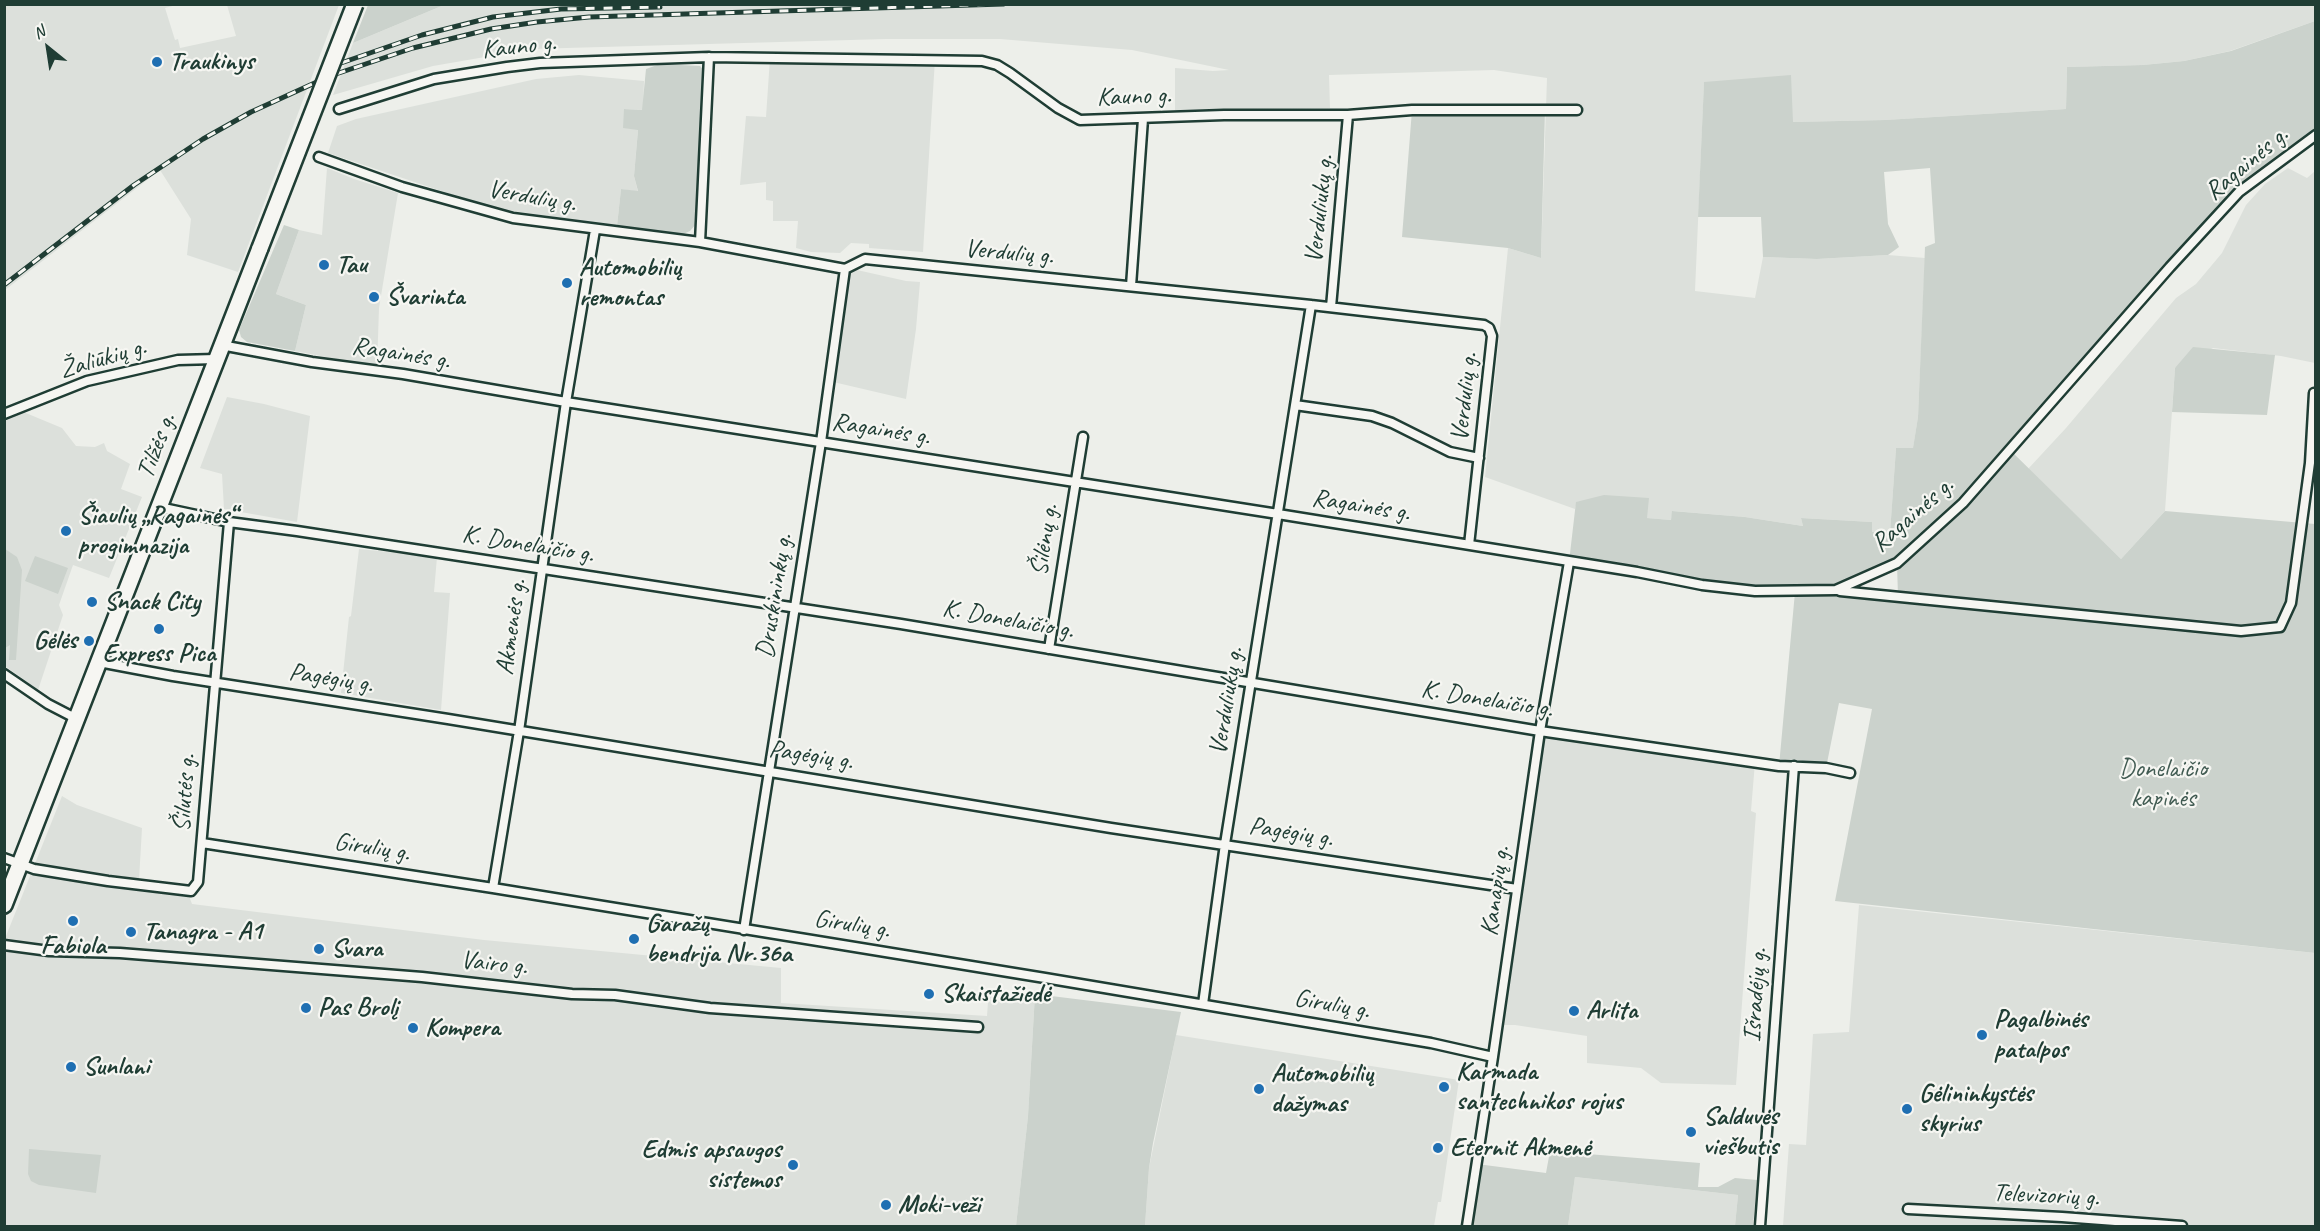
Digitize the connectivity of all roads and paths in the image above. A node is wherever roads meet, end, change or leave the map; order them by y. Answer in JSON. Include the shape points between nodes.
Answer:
{"nodes":[{"id":1,"x":355,"y":4,"type":"edge"},
{"id":2,"x":709,"y":57,"type":"junction"},
{"id":3,"x":339,"y":109,"type":"dead end"},
{"id":4,"x":1578,"y":110,"type":"dead end"},
{"id":5,"x":1348,"y":115,"type":"junction"},
{"id":6,"x":1143,"y":119,"type":"junction"},
{"id":7,"x":2316,"y":135,"type":"edge"},
{"id":8,"x":319,"y":157,"type":"dead end"},
{"id":9,"x":595,"y":230,"type":"junction"},
{"id":10,"x":700,"y":242,"type":"junction"},
{"id":11,"x":845,"y":269,"type":"junction"},
{"id":12,"x":1131,"y":286,"type":"junction"},
{"id":13,"x":1311,"y":305,"type":"junction"},
{"id":14,"x":1331,"y":307,"type":"junction"},
{"id":15,"x":219,"y":352,"type":"junction"},
{"id":16,"x":2314,"y":393,"type":"dead end"},
{"id":17,"x":566,"y":402,"type":"junction"},
{"id":18,"x":1295,"y":405,"type":"junction"},
{"id":19,"x":4,"y":414,"type":"edge"},
{"id":20,"x":1083,"y":437,"type":"dead end"},
{"id":21,"x":821,"y":442,"type":"junction"},
{"id":22,"x":1479,"y":458,"type":"junction"},
{"id":23,"x":1076,"y":482,"type":"junction"},
{"id":24,"x":159,"y":507,"type":"junction"},
{"id":25,"x":1278,"y":514,"type":"junction"},
{"id":26,"x":229,"y":522,"type":"junction"},
{"id":27,"x":1469,"y":545,"type":"junction"},
{"id":28,"x":1569,"y":562,"type":"junction"},
{"id":29,"x":541,"y":567,"type":"junction"},
{"id":30,"x":1836,"y":590,"type":"junction"},
{"id":31,"x":794,"y":607,"type":"junction"},
{"id":32,"x":1050,"y":649,"type":"junction"},
{"id":33,"x":99,"y":662,"type":"junction"},
{"id":34,"x":4,"y":674,"type":"edge"},
{"id":35,"x":1251,"y":681,"type":"junction"},
{"id":36,"x":213,"y":682,"type":"junction"},
{"id":37,"x":77,"y":719,"type":"junction"},
{"id":38,"x":519,"y":731,"type":"junction"},
{"id":39,"x":1540,"y":731,"type":"junction"},
{"id":40,"x":1794,"y":766,"type":"junction"},
{"id":41,"x":769,"y":771,"type":"junction"},
{"id":42,"x":1850,"y":773,"type":"dead end"},
{"id":43,"x":202,"y":843,"type":"junction"},
{"id":44,"x":1225,"y":844,"type":"junction"},
{"id":45,"x":4,"y":858,"type":"edge"},
{"id":46,"x":20,"y":863,"type":"junction"},
{"id":47,"x":493,"y":888,"type":"junction"},
{"id":48,"x":1517,"y":889,"type":"junction"},
{"id":49,"x":4,"y":905,"type":"edge"},
{"id":50,"x":744,"y":930,"type":"junction"},
{"id":51,"x":4,"y":945,"type":"edge"},
{"id":52,"x":1203,"y":1004,"type":"junction"},
{"id":53,"x":978,"y":1027,"type":"dead end"},
{"id":54,"x":1493,"y":1057,"type":"junction"},
{"id":55,"x":1908,"y":1209,"type":"dead end"},
{"id":56,"x":1467,"y":1227,"type":"edge"},
{"id":57,"x":1760,"y":1227,"type":"edge"},
{"id":58,"x":2182,"y":1227,"type":"edge"}],
"edges":[{"from":1,"to":15,"type":"highway","name":"Tilžės g.","bridge":true},
{"from":2,"to":3,"type":"street","name":"Kauno g.","via":[[507,67],[434,79]]},
{"from":2,"to":6,"type":"street","name":"Kauno g.","via":[[982,61],[997,65],[1080,120]]},
{"from":2,"to":10,"type":"street"},
{"from":4,"to":5,"type":"street","name":"Kauno g.","via":[[1412,110]]},
{"from":5,"to":6,"type":"street","name":"Kauno g."},
{"from":5,"to":14,"type":"street","name":"Verduliukų g."},
{"from":6,"to":12,"type":"street"},
{"from":7,"to":30,"type":"street","name":"Ragainės g.","via":[[2239,192],[1963,503],[1897,563]]},
{"from":8,"to":9,"type":"street","name":"Verdulių g.","via":[[482,210]]},
{"from":9,"to":10,"type":"street","name":"Verdulių g."},
{"from":9,"to":17,"type":"street","name":"Akmenės g."},
{"from":10,"to":11,"type":"street","name":"Verdulių g."},
{"from":11,"to":12,"type":"street","name":"Verdulių g.","via":[[865,260]]},
{"from":11,"to":21,"type":"street","name":"Druskininkų g."},
{"from":12,"to":13,"type":"street","name":"Verdulių g."},
{"from":13,"to":14,"type":"street","name":"Verdulių g."},
{"from":13,"to":18,"type":"street","name":"Verduliukų g."},
{"from":14,"to":22,"type":"street","name":"Verdulių g.","via":[[1489,328],[1492,336]]},
{"from":15,"to":17,"type":"street","name":"Ragainės g.","via":[[403,374]]},
{"from":15,"to":19,"type":"street","name":"Žaliūkių g.","via":[[87,381]]},
{"from":15,"to":24,"type":"highway","name":"Tilžės g."},
{"from":16,"to":30,"type":"street","via":[[2310,463],[2291,603],[2280,627],[2241,631]]},
{"from":17,"to":21,"type":"street","name":"Ragainės g."},
{"from":17,"to":29,"type":"street","name":"Akmenės g."},
{"from":18,"to":22,"type":"street","via":[[1372,416],[1443,449]]},
{"from":18,"to":25,"type":"street","name":"Verduliukų g."},
{"from":20,"to":23,"type":"street","name":"Šilėnų g."},
{"from":21,"to":23,"type":"street","name":"Ragainės g."},
{"from":21,"to":31,"type":"street","name":"Druskininkų g."},
{"from":22,"to":27,"type":"street","name":"Verdulių g."},
{"from":23,"to":25,"type":"street","name":"Ragainės g."},
{"from":23,"to":32,"type":"street","name":"Šilėnų g."},
{"from":24,"to":26,"type":"street","name":"K. Donelaičio g."},
{"from":24,"to":33,"type":"highway","name":"Tilžės g."},
{"from":25,"to":27,"type":"street","name":"Ragainės g."},
{"from":25,"to":35,"type":"street","name":"Verduliukų g."},
{"from":26,"to":29,"type":"street","name":"K. Donelaičio g."},
{"from":26,"to":36,"type":"street","name":"Šilutės g."},
{"from":27,"to":28,"type":"street","name":"Ragainės g."},
{"from":28,"to":30,"type":"street","name":"Ragainės g.","via":[[1755,591]]},
{"from":28,"to":39,"type":"street","name":"Kanapių g."},
{"from":29,"to":31,"type":"street","name":"K. Donelaičio g."},
{"from":29,"to":38,"type":"street","name":"Akmenės g."},
{"from":31,"to":32,"type":"street","name":"K. Donelaičio g."},
{"from":31,"to":41,"type":"street","name":"Druskininkų g."},
{"from":32,"to":35,"type":"street","name":"K. Donelaičio g."},
{"from":33,"to":36,"type":"street","name":"Pagėgių g."},
{"from":33,"to":37,"type":"highway","name":"Tilžės g."},
{"from":34,"to":37,"type":"street"},
{"from":35,"to":39,"type":"street","name":"K. Donelaičio g."},
{"from":35,"to":44,"type":"street","name":"Verduliukų g."},
{"from":36,"to":38,"type":"street","name":"Pagėgių g."},
{"from":36,"to":43,"type":"street","name":"Šilutės g."},
{"from":37,"to":46,"type":"highway","name":"Tilžės g."},
{"from":38,"to":41,"type":"street","name":"Pagėgių g."},
{"from":38,"to":47,"type":"street","name":"Akmenės g."},
{"from":39,"to":40,"type":"street","name":"K. Donelaičio g."},
{"from":39,"to":48,"type":"street","name":"Kanapių g."},
{"from":40,"to":42,"type":"street","name":"K. Donelaičio g."},
{"from":40,"to":57,"type":"street","name":"Išradėjų g."},
{"from":41,"to":44,"type":"street","name":"Pagėgių g."},
{"from":41,"to":50,"type":"street","name":"Druskininkų g."},
{"from":43,"to":46,"type":"street","name":"Šilutės g.","via":[[198,882],[191,891],[85,878]]},
{"from":43,"to":47,"type":"street","name":"Girulių g."},
{"from":44,"to":48,"type":"street","name":"Pagėgių g."},
{"from":44,"to":52,"type":"street","name":"Verduliukų g."},
{"from":45,"to":46,"type":"street"},
{"from":46,"to":49,"type":"highway","name":"Tilžės g."},
{"from":47,"to":50,"type":"street","name":"Girulių g."},
{"from":48,"to":54,"type":"street","name":"Kanapių g."},
{"from":50,"to":52,"type":"street","name":"Girulių g."},
{"from":51,"to":53,"type":"street","name":"Vairo g.","via":[[422,977],[710,1008]]},
{"from":52,"to":54,"type":"street","name":"Girulių g."},
{"from":54,"to":56,"type":"street","name":"Kanapių g."},
{"from":55,"to":58,"type":"street","name":"Televizorių g."}]}
